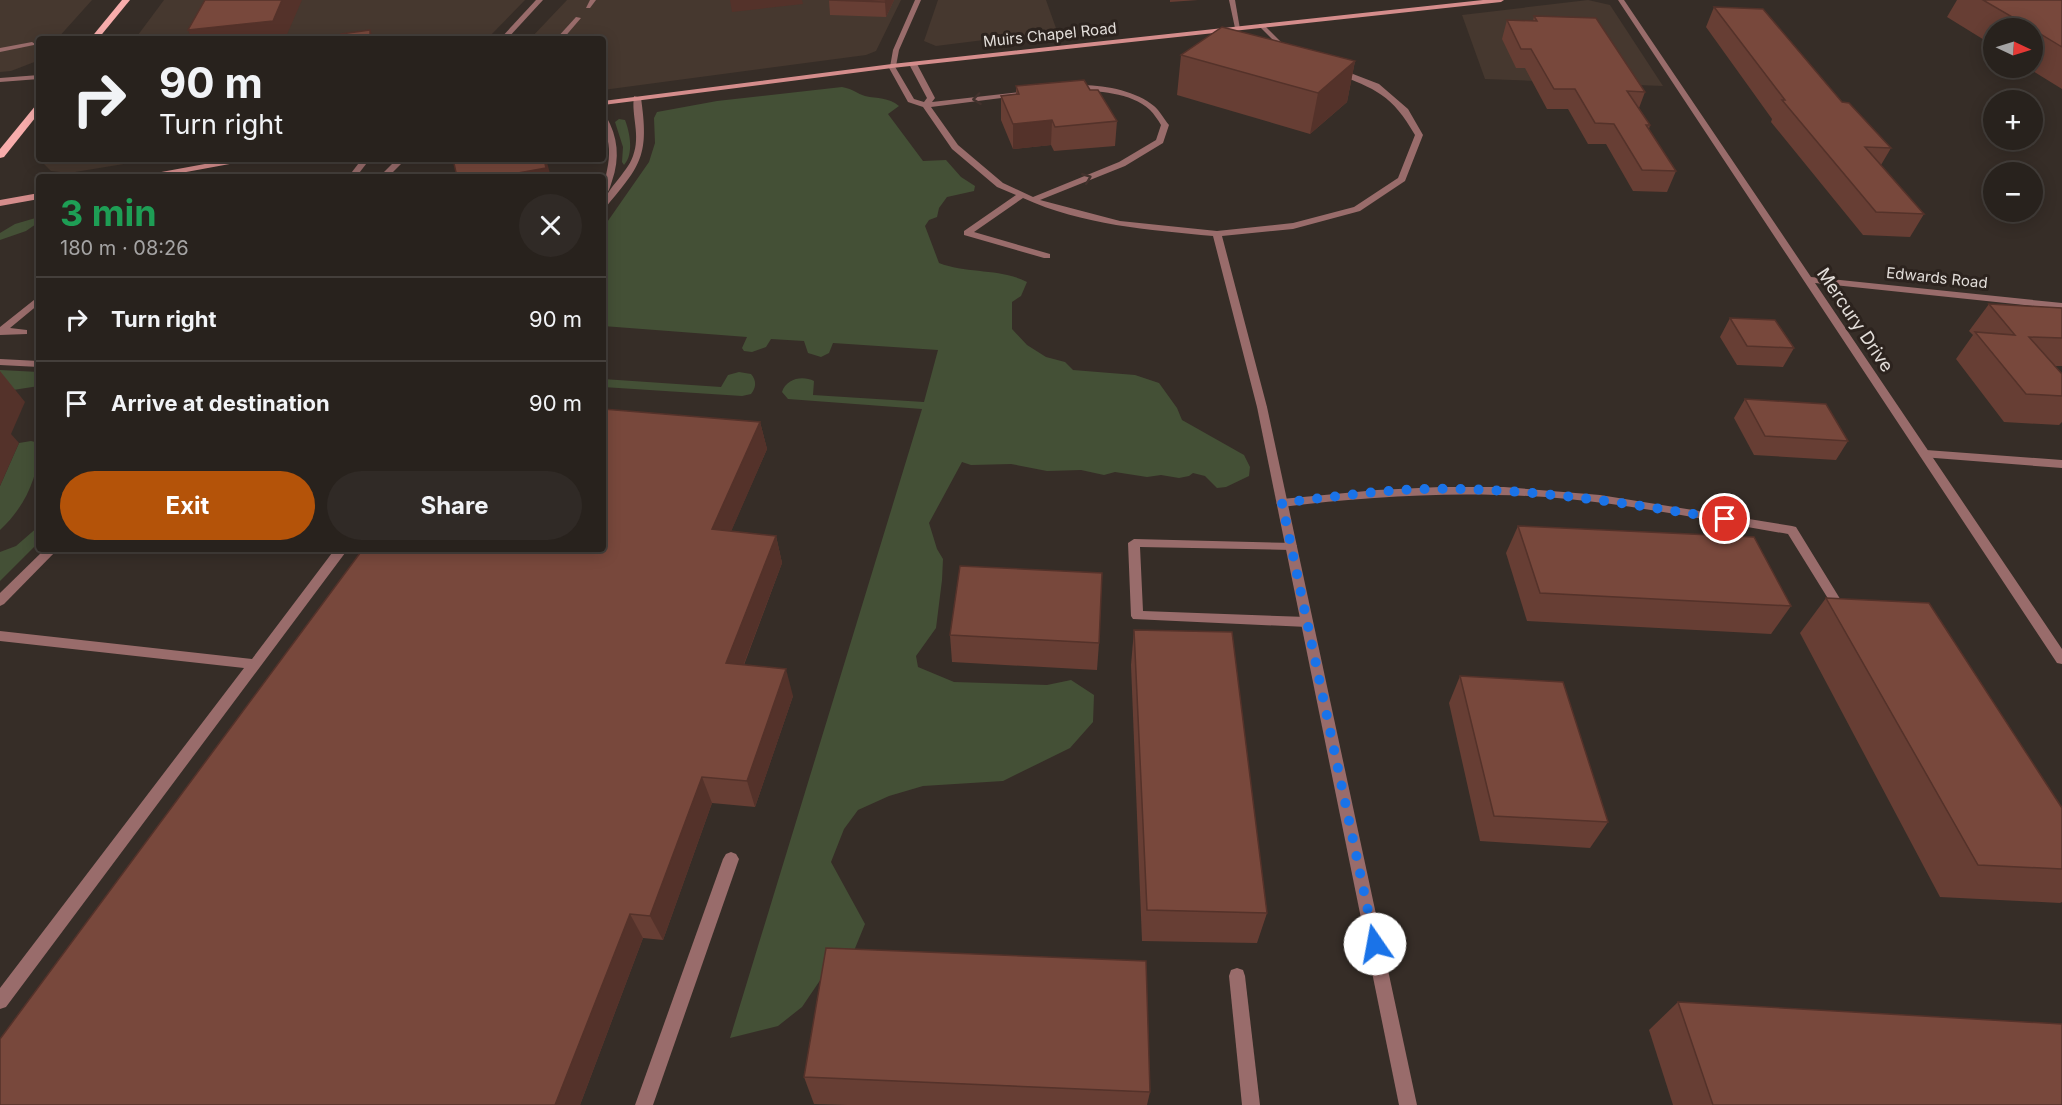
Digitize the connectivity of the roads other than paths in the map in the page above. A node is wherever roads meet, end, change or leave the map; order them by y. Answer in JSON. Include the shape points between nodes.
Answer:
{"nodes":[{"id":1,"x":126,"y":0,"type":"edge"},
{"id":2,"x":540,"y":0,"type":"edge"},
{"id":3,"x":593,"y":0,"type":"edge"},
{"id":4,"x":918,"y":0,"type":"edge"},
{"id":5,"x":1232,"y":0,"type":"edge"},
{"id":6,"x":1501,"y":0,"type":"edge"},
{"id":7,"x":1621,"y":0,"type":"edge"},
{"id":8,"x":588,"y":7,"type":"dead end"},
{"id":9,"x":578,"y":18,"type":"dead end"},
{"id":10,"x":1261,"y":26,"type":"junction"},
{"id":11,"x":1238,"y":28,"type":"junction"},
{"id":12,"x":1246,"y":35,"type":"edge"},
{"id":13,"x":96,"y":36,"type":"edge"},
{"id":14,"x":506,"y":36,"type":"edge"},
{"id":15,"x":562,"y":36,"type":"edge"},
{"id":16,"x":33,"y":44,"type":"dead end"},
{"id":17,"x":0,"y":47,"type":"edge"},
{"id":18,"x":1296,"y":60,"type":"edge"},
{"id":19,"x":913,"y":64,"type":"junction"},
{"id":20,"x":892,"y":66,"type":"junction"},
{"id":21,"x":1324,"y":67,"type":"edge"},
{"id":22,"x":36,"y":77,"type":"edge"},
{"id":23,"x":0,"y":80,"type":"edge"},
{"id":24,"x":1064,"y":88,"type":"edge"},
{"id":25,"x":1031,"y":92,"type":"edge"},
{"id":26,"x":637,"y":98,"type":"junction"},
{"id":27,"x":606,"y":103,"type":"edge"},
{"id":28,"x":926,"y":105,"type":"junction"},
{"id":29,"x":36,"y":110,"type":"edge"},
{"id":30,"x":606,"y":123,"type":"edge"},
{"id":31,"x":0,"y":155,"type":"edge"},
{"id":32,"x":229,"y":162,"type":"edge"},
{"id":33,"x":364,"y":162,"type":"edge"},
{"id":34,"x":399,"y":162,"type":"edge"},
{"id":35,"x":162,"y":174,"type":"edge"},
{"id":36,"x":354,"y":174,"type":"edge"},
{"id":37,"x":386,"y":174,"type":"edge"},
{"id":38,"x":606,"y":186,"type":"edge"},
{"id":39,"x":1022,"y":195,"type":"junction"},
{"id":40,"x":36,"y":197,"type":"edge"},
{"id":41,"x":1032,"y":200,"type":"junction"},
{"id":42,"x":606,"y":201,"type":"edge"},
{"id":43,"x":0,"y":203,"type":"edge"},
{"id":44,"x":1217,"y":234,"type":"junction"},
{"id":45,"x":1047,"y":256,"type":"dead end"},
{"id":46,"x":1808,"y":279,"type":"junction"},
{"id":47,"x":36,"y":304,"type":"edge"},
{"id":48,"x":2062,"y":306,"type":"edge"},
{"id":49,"x":1,"y":330,"type":"edge"},
{"id":50,"x":24,"y":333,"type":"dead end"},
{"id":51,"x":0,"y":362,"type":"edge"},
{"id":52,"x":36,"y":363,"type":"edge"},
{"id":53,"x":1926,"y":454,"type":"junction"},
{"id":54,"x":2062,"y":464,"type":"edge"},
{"id":55,"x":1282,"y":503,"type":"junction"},
{"id":56,"x":1291,"y":546,"type":"junction"},
{"id":57,"x":48,"y":552,"type":"edge"},
{"id":58,"x":340,"y":552,"type":"edge"},
{"id":59,"x":0,"y":601,"type":"edge"},
{"id":60,"x":1836,"y":602,"type":"edge"},
{"id":61,"x":1307,"y":621,"type":"junction"},
{"id":62,"x":0,"y":636,"type":"edge"},
{"id":63,"x":2062,"y":659,"type":"edge"},
{"id":64,"x":253,"y":664,"type":"junction"},
{"id":65,"x":731,"y":859,"type":"dead end"},
{"id":66,"x":1237,"y":976,"type":"dead end"},
{"id":67,"x":0,"y":1001,"type":"edge"},
{"id":68,"x":644,"y":1105,"type":"edge"},
{"id":69,"x":1251,"y":1105,"type":"edge"},
{"id":70,"x":1408,"y":1105,"type":"edge"}],
"edges":[{"from":1,"to":13,"type":"main road"},
{"from":2,"to":14,"type":"street"},
{"from":3,"to":8,"type":"street"},
{"from":4,"to":20,"type":"street"},
{"from":5,"to":11,"type":"street"},
{"from":6,"to":10,"type":"main road","name":"Muirs Chapel Road"},
{"from":7,"to":46,"type":"street","name":"Mercury Drive"},
{"from":9,"to":15,"type":"street"},
{"from":10,"to":11,"type":"main road","name":"Muirs Chapel Road"},
{"from":10,"to":18,"type":"street","via":[[1288,52],[1282,57]]},
{"from":11,"to":12,"type":"street"},
{"from":11,"to":19,"type":"main road","name":"Muirs Chapel Road"},
{"from":16,"to":17,"type":"street"},
{"from":19,"to":20,"type":"main road","name":"Muirs Chapel Road"},
{"from":19,"to":28,"type":"street","via":[[931,98]]},
{"from":20,"to":26,"type":"main road","name":"Muirs Chapel Road"},
{"from":20,"to":28,"type":"street","via":[[911,100]]},
{"from":21,"to":44,"type":"street","via":[[1376,86],[1405,111],[1419,135],[1402,179],[1357,208],[1293,226]]},
{"from":22,"to":23,"type":"street"},
{"from":41,"to":24,"type":"street","one_way":true,"via":[[1122,164],[1160,141],[1165,125],[1150,106],[1121,94],[1099,88]]},
{"from":25,"to":28,"type":"street","one_way":true},
{"from":26,"to":27,"type":"main road","name":"Muirs Chapel Road"},
{"from":26,"to":42,"type":"street","via":[[643,134],[641,151],[631,171]]},
{"from":28,"to":39,"type":"street","via":[[955,147],[1000,186]]},
{"from":29,"to":31,"type":"main road"},
{"from":30,"to":38,"type":"street","via":[[615,153]]},
{"from":32,"to":35,"type":"main road"},
{"from":33,"to":36,"type":"street"},
{"from":34,"to":37,"type":"street"},
{"from":39,"to":41,"type":"street"},
{"from":39,"to":45,"type":"street","via":[[967,233]]},
{"from":40,"to":43,"type":"main road"},
{"from":41,"to":44,"type":"street","via":[[1120,224]]},
{"from":44,"to":55,"type":"street","via":[[1262,407]]},
{"from":46,"to":48,"type":"street","name":"Edwards Road"},
{"from":46,"to":53,"type":"street","name":"Mercury Drive"},
{"from":47,"to":49,"type":"street"},
{"from":49,"to":50,"type":"street"},
{"from":51,"to":52,"type":"street"},
{"from":53,"to":54,"type":"street"},
{"from":53,"to":63,"type":"street","name":"Mercury Drive"},
{"from":55,"to":56,"type":"street"},
{"from":55,"to":60,"type":"street","via":[[1423,489],[1538,493],[1792,530]]},
{"from":56,"to":61,"type":"street"},
{"from":56,"to":61,"type":"street","via":[[1134,543],[1137,616]]},
{"from":57,"to":59,"type":"street"},
{"from":58,"to":64,"type":"street"},
{"from":61,"to":70,"type":"street"},
{"from":62,"to":64,"type":"street"},
{"from":64,"to":67,"type":"street"},
{"from":65,"to":68,"type":"street"},
{"from":66,"to":69,"type":"street"}]}
